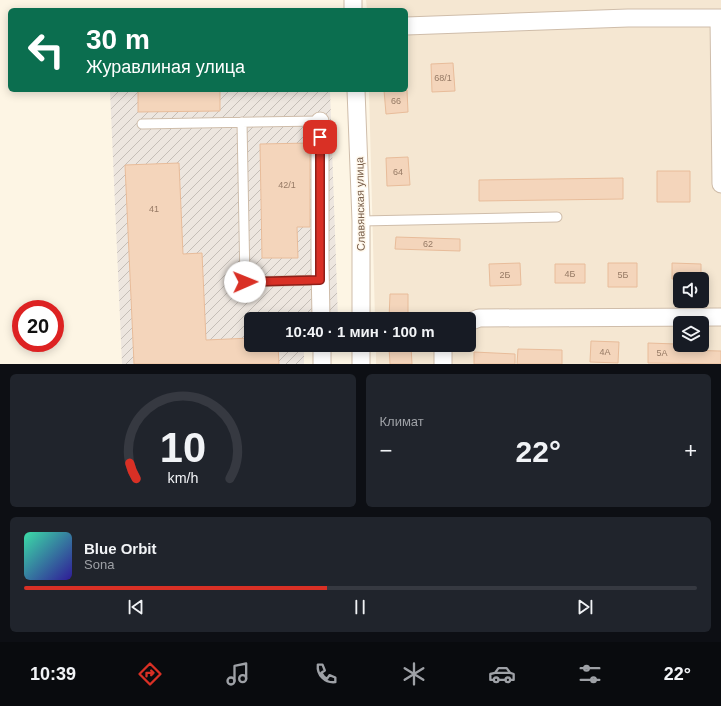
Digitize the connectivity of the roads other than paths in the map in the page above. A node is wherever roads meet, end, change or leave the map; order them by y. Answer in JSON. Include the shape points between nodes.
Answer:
{"nodes":[{"id":1,"x":720,"y":18,"type":"edge"},
{"id":2,"x":408,"y":26,"type":"edge"},
{"id":3,"x":356,"y":92,"type":"edge"},
{"id":4,"x":320,"y":121,"type":"joint"},
{"id":5,"x":242,"y":122,"type":"junction"},
{"id":6,"x":142,"y":124,"type":"dead end"},
{"id":7,"x":721,"y":184,"type":"edge"},
{"id":8,"x":557,"y":217,"type":"dead end"},
{"id":9,"x":361,"y":221,"type":"junction"},
{"id":10,"x":320,"y":280,"type":"junction"},
{"id":11,"x":321,"y":312,"type":"edge"},
{"id":12,"x":361,"y":312,"type":"edge"},
{"id":13,"x":721,"y":317,"type":"edge"},
{"id":14,"x":476,"y":319,"type":"edge"},
{"id":15,"x":322,"y":352,"type":"edge"},
{"id":16,"x":361,"y":352,"type":"edge"},
{"id":17,"x":443,"y":352,"type":"edge"},
{"id":18,"x":322,"y":364,"type":"edge"},
{"id":19,"x":361,"y":364,"type":"edge"},
{"id":20,"x":443,"y":364,"type":"edge"}],
"edges":[{"from":1,"to":2,"type":"street","via":[[628,18]]},
{"from":1,"to":7,"type":"street"},
{"from":3,"to":9,"type":"street","name":"Славянская улица"},
{"from":4,"to":5,"type":"lane"},
{"from":4,"to":10,"type":"street"},
{"from":5,"to":6,"type":"lane"},
{"from":5,"to":10,"type":"lane","via":[[245,282]]},
{"from":8,"to":9,"type":"lane"},
{"from":9,"to":12,"type":"street","name":"Славянская улица"},
{"from":10,"to":11,"type":"street"},
{"from":13,"to":14,"type":"street"},
{"from":15,"to":18,"type":"street"},
{"from":16,"to":19,"type":"street"},
{"from":17,"to":20,"type":"street"}]}
